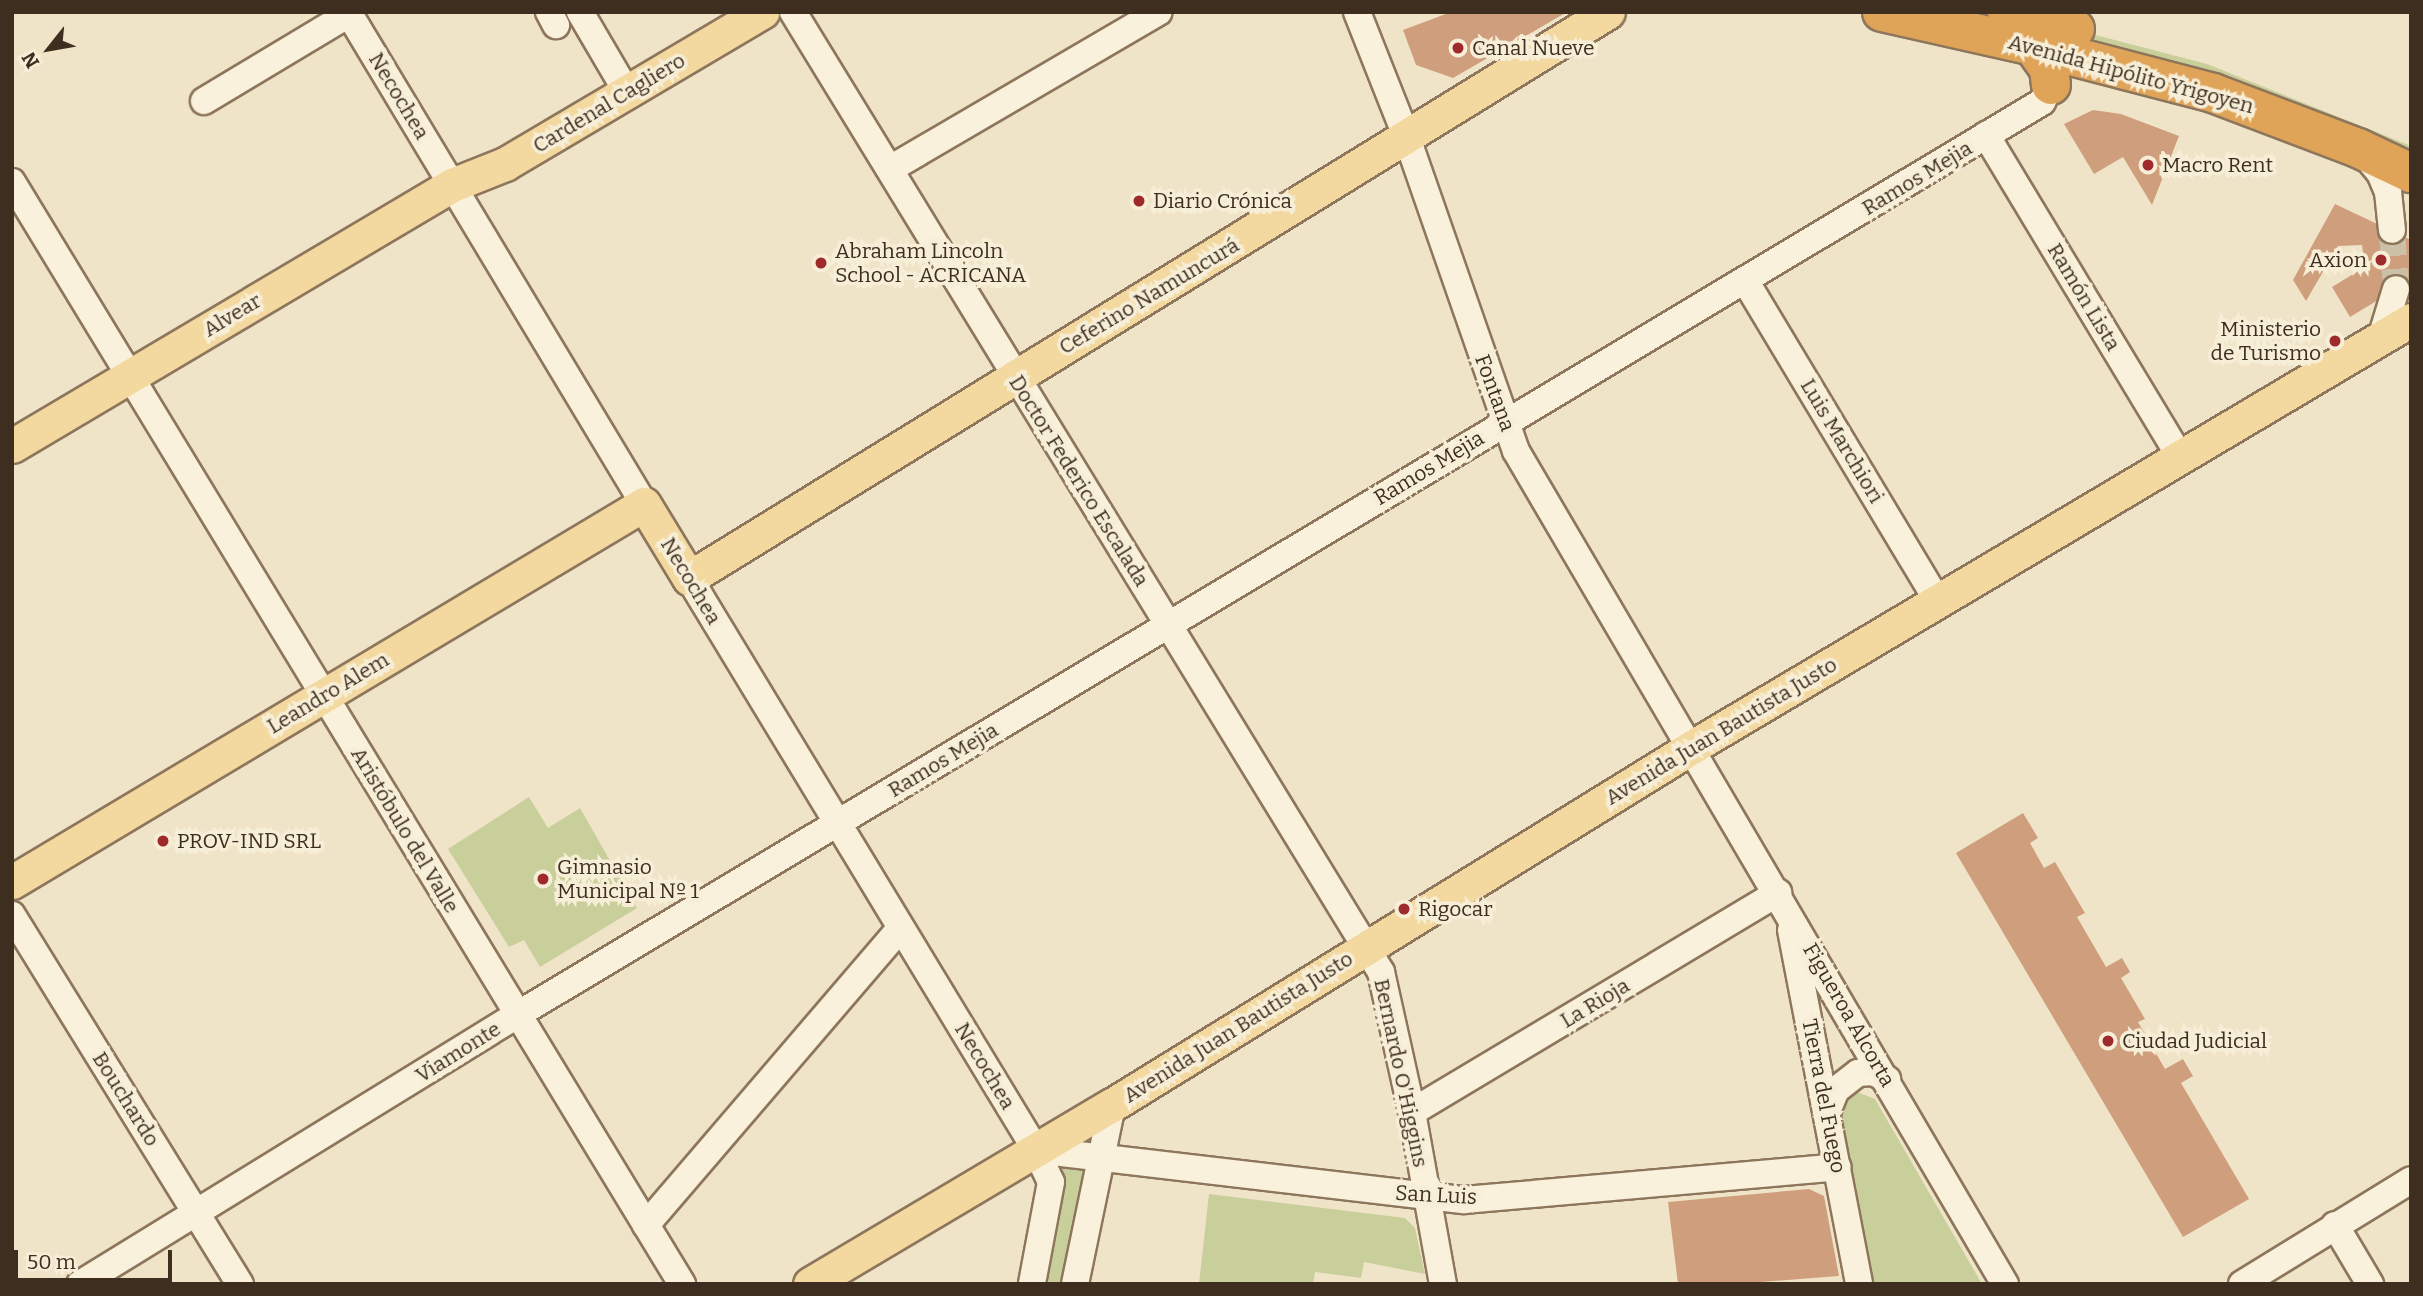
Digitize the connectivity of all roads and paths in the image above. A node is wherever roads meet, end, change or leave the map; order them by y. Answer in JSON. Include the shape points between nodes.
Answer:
{"nodes":[{"id":1,"x":580,"y":12,"type":"edge"},
{"id":2,"x":762,"y":12,"type":"edge"},
{"id":3,"x":793,"y":12,"type":"edge"},
{"id":4,"x":1159,"y":12,"type":"edge"},
{"id":5,"x":1357,"y":12,"type":"edge"},
{"id":6,"x":1608,"y":12,"type":"edge"},
{"id":7,"x":1882,"y":12,"type":"edge"},
{"id":8,"x":2007,"y":12,"type":"edge"},
{"id":9,"x":349,"y":13,"type":"edge"},
{"id":10,"x":2033,"y":46,"type":"junction"},
{"id":11,"x":2051,"y":85,"type":"joint"},
{"id":12,"x":627,"y":92,"type":"junction"},
{"id":13,"x":204,"y":101,"type":"dead end"},
{"id":14,"x":1986,"y":135,"type":"junction"},
{"id":15,"x":1406,"y":138,"type":"junction"},
{"id":16,"x":2411,"y":146,"type":"edge"},
{"id":17,"x":2358,"y":148,"type":"junction"},
{"id":18,"x":890,"y":169,"type":"junction"},
{"id":19,"x":2411,"y":173,"type":"edge"},
{"id":20,"x":12,"y":182,"type":"edge"},
{"id":21,"x":452,"y":185,"type":"junction"},
{"id":22,"x":2392,"y":230,"type":"tunnel mouth"},
{"id":23,"x":1746,"y":282,"type":"junction"},
{"id":24,"x":2396,"y":289,"type":"tunnel mouth"},
{"id":25,"x":2411,"y":320,"type":"edge"},
{"id":26,"x":2381,"y":338,"type":"junction"},
{"id":27,"x":129,"y":377,"type":"junction"},
{"id":28,"x":1015,"y":377,"type":"junction"},
{"id":29,"x":1504,"y":423,"type":"junction"},
{"id":30,"x":12,"y":446,"type":"edge"},
{"id":31,"x":2181,"y":458,"type":"junction"},
{"id":32,"x":644,"y":504,"type":"junction"},
{"id":33,"x":689,"y":578,"type":"junction"},
{"id":34,"x":1938,"y":601,"type":"junction"},
{"id":35,"x":1168,"y":626,"type":"junction"},
{"id":36,"x":323,"y":696,"type":"junction"},
{"id":37,"x":1692,"y":747,"type":"junction"},
{"id":38,"x":837,"y":823,"type":"junction"},
{"id":39,"x":12,"y":882,"type":"edge"},
{"id":40,"x":1782,"y":900,"type":"junction"},
{"id":41,"x":12,"y":915,"type":"edge"},
{"id":42,"x":901,"y":928,"type":"junction"},
{"id":43,"x":1366,"y":948,"type":"junction"},
{"id":44,"x":517,"y":1015,"type":"junction"},
{"id":45,"x":1886,"y":1079,"type":"junction"},
{"id":46,"x":1112,"y":1105,"type":"junction"},
{"id":47,"x":1412,"y":1112,"type":"junction"},
{"id":48,"x":1827,"y":1112,"type":"junction"},
{"id":49,"x":1036,"y":1150,"type":"junction"},
{"id":50,"x":1101,"y":1157,"type":"junction"},
{"id":51,"x":1838,"y":1167,"type":"junction"},
{"id":52,"x":2411,"y":1180,"type":"edge"},
{"id":53,"x":1428,"y":1198,"type":"junction"},
{"id":54,"x":197,"y":1214,"type":"junction"},
{"id":55,"x":646,"y":1225,"type":"junction"},
{"id":56,"x":2335,"y":1225,"type":"junction"},
{"id":57,"x":80,"y":1284,"type":"edge"},
{"id":58,"x":240,"y":1284,"type":"edge"},
{"id":59,"x":682,"y":1284,"type":"edge"},
{"id":60,"x":810,"y":1284,"type":"edge"},
{"id":61,"x":1032,"y":1284,"type":"edge"},
{"id":62,"x":1075,"y":1284,"type":"edge"},
{"id":63,"x":1443,"y":1284,"type":"edge"},
{"id":64,"x":1859,"y":1284,"type":"edge"},
{"id":65,"x":2006,"y":1284,"type":"edge"},
{"id":66,"x":2242,"y":1284,"type":"edge"},
{"id":67,"x":2370,"y":1284,"type":"edge"}],
"edges":[{"from":1,"to":12,"type":"street"},
{"from":2,"to":12,"type":"main road","name":"Cardenal Cagliero"},
{"from":3,"to":18,"type":"street","name":"Doctor Federico Escalada"},
{"from":4,"to":18,"type":"street"},
{"from":5,"to":15,"type":"street","name":"Fontana"},
{"from":6,"to":15,"type":"main road","name":"Ceferino Namuncurá"},
{"from":7,"to":10,"type":"highway","name":"Avenida Hipólito Yrigoyen"},
{"from":8,"to":16,"type":"highway","name":"Avenida Hipólito Yrigoyen","via":[[2207,64]]},
{"from":9,"to":13,"type":"street"},
{"from":9,"to":21,"type":"street","name":"Necochea"},
{"from":10,"to":11,"type":"highway","via":[[2049,69]]},
{"from":10,"to":17,"type":"highway","name":"Avenida Hipólito Yrigoyen","via":[[2240,101]]},
{"from":11,"to":14,"type":"street","name":"Ramos Mejia","via":[[2042,102]]},
{"from":12,"to":21,"type":"main road","name":"Cardenal Cagliero","via":[[505,164]]},
{"from":14,"to":23,"type":"street","name":"Ramos Mejia"},
{"from":14,"to":31,"type":"street","name":"Ramón Lista"},
{"from":15,"to":28,"type":"main road","name":"Ceferino Namuncurá"},
{"from":15,"to":29,"type":"street","name":"Fontana"},
{"from":17,"to":19,"type":"highway","name":"Avenida Hipólito Yrigoyen"},
{"from":17,"to":22,"type":"street","via":[[2380,173],[2388,192]]},
{"from":18,"to":28,"type":"street","name":"Doctor Federico Escalada"},
{"from":20,"to":27,"type":"street","name":"Aristóbulo del Valle"},
{"from":21,"to":27,"type":"main road","name":"Alvear"},
{"from":21,"to":32,"type":"street","name":"Necochea"},
{"from":23,"to":29,"type":"street","name":"Ramos Mejia"},
{"from":23,"to":34,"type":"street","name":"Luis Marchiori"},
{"from":24,"to":26,"type":"street"},
{"from":25,"to":26,"type":"main road","name":"Avenida Juan Bautista Justo"},
{"from":26,"to":31,"type":"main road","name":"Avenida Juan Bautista Justo"},
{"from":27,"to":30,"type":"main road","name":"Alvear"},
{"from":27,"to":36,"type":"street","name":"Aristóbulo del Valle"},
{"from":28,"to":33,"type":"main road","name":"Ceferino Namuncurá"},
{"from":28,"to":35,"type":"street","name":"Doctor Federico Escalada"},
{"from":29,"to":35,"type":"street","name":"Ramos Mejia"},
{"from":29,"to":37,"type":"street","name":"Fontana"},
{"from":31,"to":34,"type":"main road","name":"Avenida Juan Bautista Justo"},
{"from":32,"to":33,"type":"main road","name":"Necochea"},
{"from":32,"to":36,"type":"main road","name":"Leandro Alem"},
{"from":33,"to":38,"type":"street","name":"Necochea"},
{"from":34,"to":37,"type":"main road","name":"Avenida Juan Bautista Justo"},
{"from":35,"to":38,"type":"street","name":"Ramos Mejia"},
{"from":35,"to":43,"type":"street","name":"Doctor Federico Escalada"},
{"from":36,"to":39,"type":"main road","name":"Leandro Alem"},
{"from":36,"to":44,"type":"street","name":"Aristóbulo del Valle"},
{"from":37,"to":40,"type":"street","name":"Figueroa Alcorta"},
{"from":37,"to":43,"type":"main road","name":"Avenida Juan Bautista Justo"},
{"from":38,"to":42,"type":"street","name":"Necochea"},
{"from":38,"to":44,"type":"street","name":"Viamonte"},
{"from":40,"to":45,"type":"street","name":"Figueroa Alcorta"},
{"from":40,"to":47,"type":"street","name":"La Rioja"},
{"from":40,"to":48,"type":"street","name":"Tierra del Fuego"},
{"from":41,"to":54,"type":"street","name":"Bouchardo"},
{"from":42,"to":49,"type":"street","name":"Necochea"},
{"from":42,"to":55,"type":"street"},
{"from":43,"to":46,"type":"main road","name":"Avenida Juan Bautista Justo"},
{"from":43,"to":47,"type":"street","name":"Bernardo O'Higgins","via":[[1381,972]]},
{"from":44,"to":54,"type":"street","name":"Viamonte"},
{"from":44,"to":55,"type":"street","name":"Aristóbulo del Valle"},
{"from":45,"to":48,"type":"street","via":[[1873,1072],[1858,1073],[1836,1090]]},
{"from":45,"to":65,"type":"street","name":"Figueroa Alcorta"},
{"from":46,"to":49,"type":"main road","name":"Avenida Juan Bautista Justo"},
{"from":46,"to":50,"type":"street"},
{"from":47,"to":53,"type":"street","name":"Bernardo O'Higgins"},
{"from":48,"to":51,"type":"street","name":"Tierra del Fuego"},
{"from":49,"to":50,"type":"street","name":"San Luis"},
{"from":49,"to":60,"type":"main road","name":"Avenida Juan Bautista Justo"},
{"from":49,"to":61,"type":"street","name":"Necochea","via":[[1051,1182]]},
{"from":50,"to":53,"type":"street","name":"San Luis"},
{"from":50,"to":62,"type":"street"},
{"from":51,"to":53,"type":"street","name":"San Luis","via":[[1464,1200]]},
{"from":51,"to":64,"type":"street","name":"Tierra del Fuego"},
{"from":52,"to":56,"type":"street"},
{"from":53,"to":63,"type":"street","name":"Bernardo O'Higgins"},
{"from":54,"to":57,"type":"street","name":"Viamonte"},
{"from":54,"to":58,"type":"street","name":"Bouchardo"},
{"from":55,"to":59,"type":"street","name":"Aristóbulo del Valle"},
{"from":56,"to":66,"type":"street"},
{"from":56,"to":67,"type":"street"}]}
